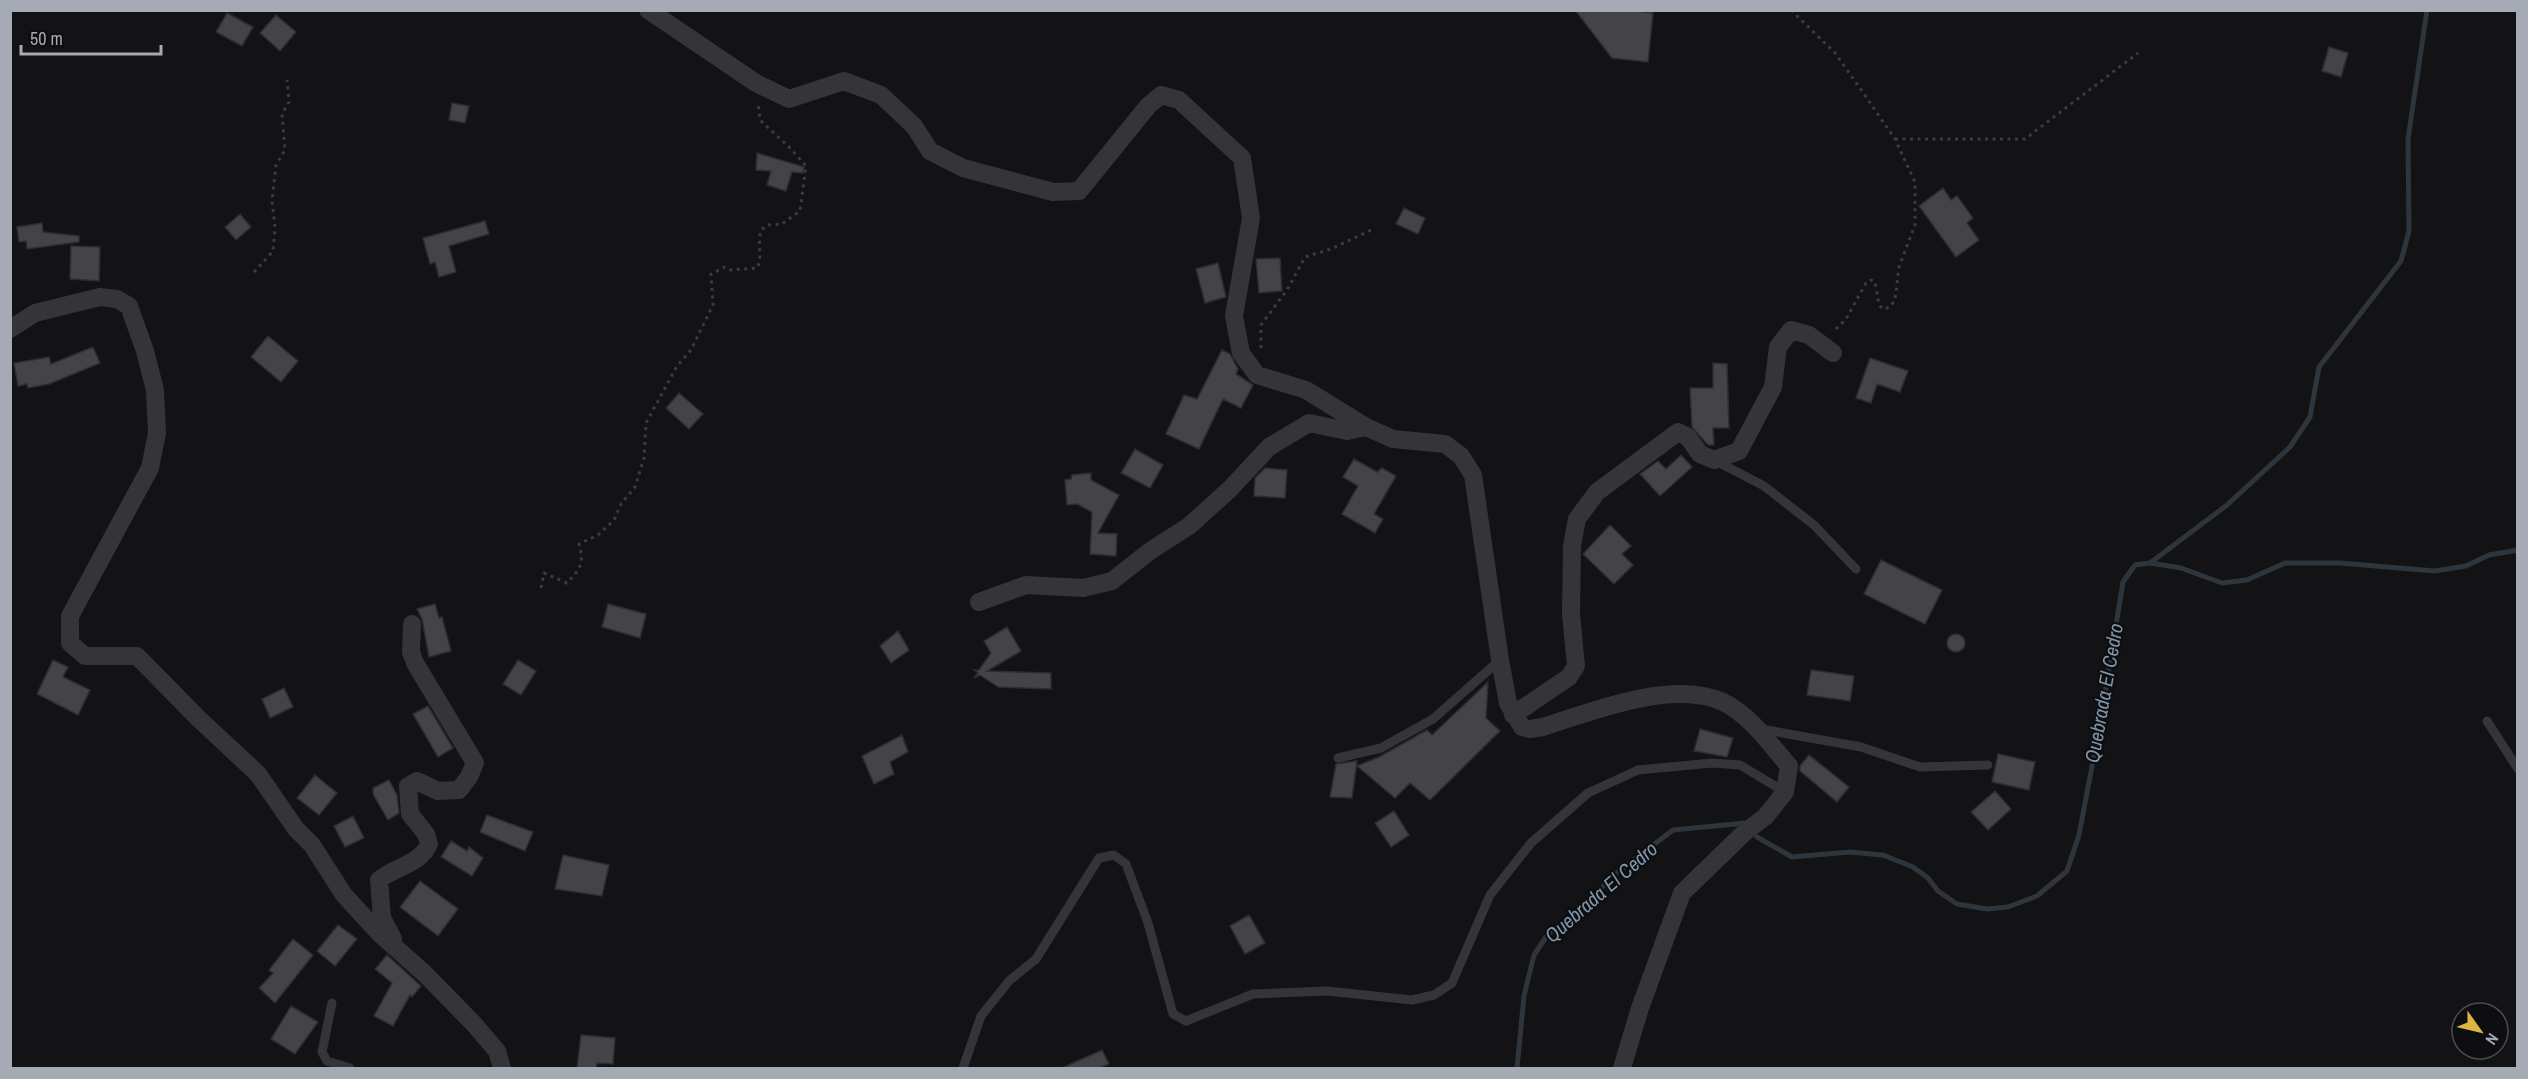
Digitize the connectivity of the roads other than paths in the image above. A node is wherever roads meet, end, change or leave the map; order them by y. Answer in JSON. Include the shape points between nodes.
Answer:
{"nodes":[{"id":1,"x":648,"y":10,"type":"edge"},
{"id":2,"x":10,"y":329,"type":"edge"},
{"id":3,"x":1833,"y":353,"type":"dead end"},
{"id":4,"x":1366,"y":427,"type":"junction"},
{"id":5,"x":1714,"y":460,"type":"junction"},
{"id":6,"x":1856,"y":569,"type":"dead end"},
{"id":7,"x":979,"y":602,"type":"dead end"},
{"id":8,"x":412,"y":624,"type":"dead end"},
{"id":9,"x":1500,"y":660,"type":"junction"},
{"id":10,"x":1513,"y":715,"type":"junction"},
{"id":11,"x":2487,"y":721,"type":"dead end"},
{"id":12,"x":1755,"y":728,"type":"junction"},
{"id":13,"x":1338,"y":758,"type":"dead end"},
{"id":14,"x":1988,"y":765,"type":"dead end"},
{"id":15,"x":2517,"y":769,"type":"edge"},
{"id":16,"x":1785,"y":792,"type":"junction"},
{"id":17,"x":400,"y":951,"type":"junction"},
{"id":18,"x":332,"y":1003,"type":"dead end"},
{"id":19,"x":350,"y":1068,"type":"edge"},
{"id":20,"x":502,"y":1068,"type":"edge"},
{"id":21,"x":963,"y":1068,"type":"edge"},
{"id":22,"x":1622,"y":1068,"type":"edge"}],
"edges":[{"from":1,"to":4,"type":"street","via":[[756,83],[789,99],[844,81],[881,94],[914,126],[930,151],[963,168],[1053,192],[1079,191],[1148,106],[1161,96],[1179,100],[1242,158],[1251,218],[1234,316],[1241,353],[1257,375],[1306,390]]},
{"from":2,"to":17,"type":"street","via":[[35,313],[100,297],[117,299],[129,306],[155,390],[157,433],[150,468],[70,616],[70,643],[85,656],[137,656],[258,774],[344,895]]},
{"from":3,"to":5,"type":"street","via":[[1809,335],[1791,330],[1778,347],[1773,387],[1739,451]]},
{"from":4,"to":7,"type":"street","via":[[1347,431],[1309,423],[1269,447],[1189,526],[1112,581],[1083,588],[1026,585]]},
{"from":4,"to":9,"type":"street","via":[[1393,439],[1445,444],[1461,456],[1473,475]]},
{"from":5,"to":6,"type":"lane","via":[[1764,486],[1814,525]]},
{"from":5,"to":10,"type":"street","via":[[1700,454],[1688,437],[1678,432],[1597,492],[1577,519],[1572,546],[1571,614],[1576,666],[1569,677]]},
{"from":8,"to":17,"type":"street","via":[[411,652],[416,663],[476,763],[459,790],[438,791],[417,781],[408,786],[410,814],[429,844],[421,857],[379,880],[382,918]]},
{"from":9,"to":10,"type":"street"},
{"from":9,"to":13,"type":"lane","via":[[1433,718],[1382,748]]},
{"from":10,"to":12,"type":"street","via":[[1522,727],[1530,729],[1634,698],[1698,694],[1724,703]]},
{"from":11,"to":15,"type":"lane"},
{"from":12,"to":14,"type":"lane","via":[[1861,747],[1920,767]]},
{"from":12,"to":16,"type":"street","via":[[1789,766]]},
{"from":16,"to":21,"type":"lane","via":[[1740,765],[1712,763],[1638,770],[1588,793],[1531,843],[1490,895],[1452,984],[1434,995],[1412,1000],[1327,991],[1253,994],[1186,1021],[1173,1014],[1148,923],[1126,864],[1114,855],[1100,858],[1036,959],[1009,981],[981,1016]]},
{"from":16,"to":22,"type":"street","via":[[1766,816],[1682,893]]},
{"from":17,"to":20,"type":"street","via":[[497,1051]]},
{"from":18,"to":19,"type":"lane","via":[[322,1052],[327,1061]]}]}
